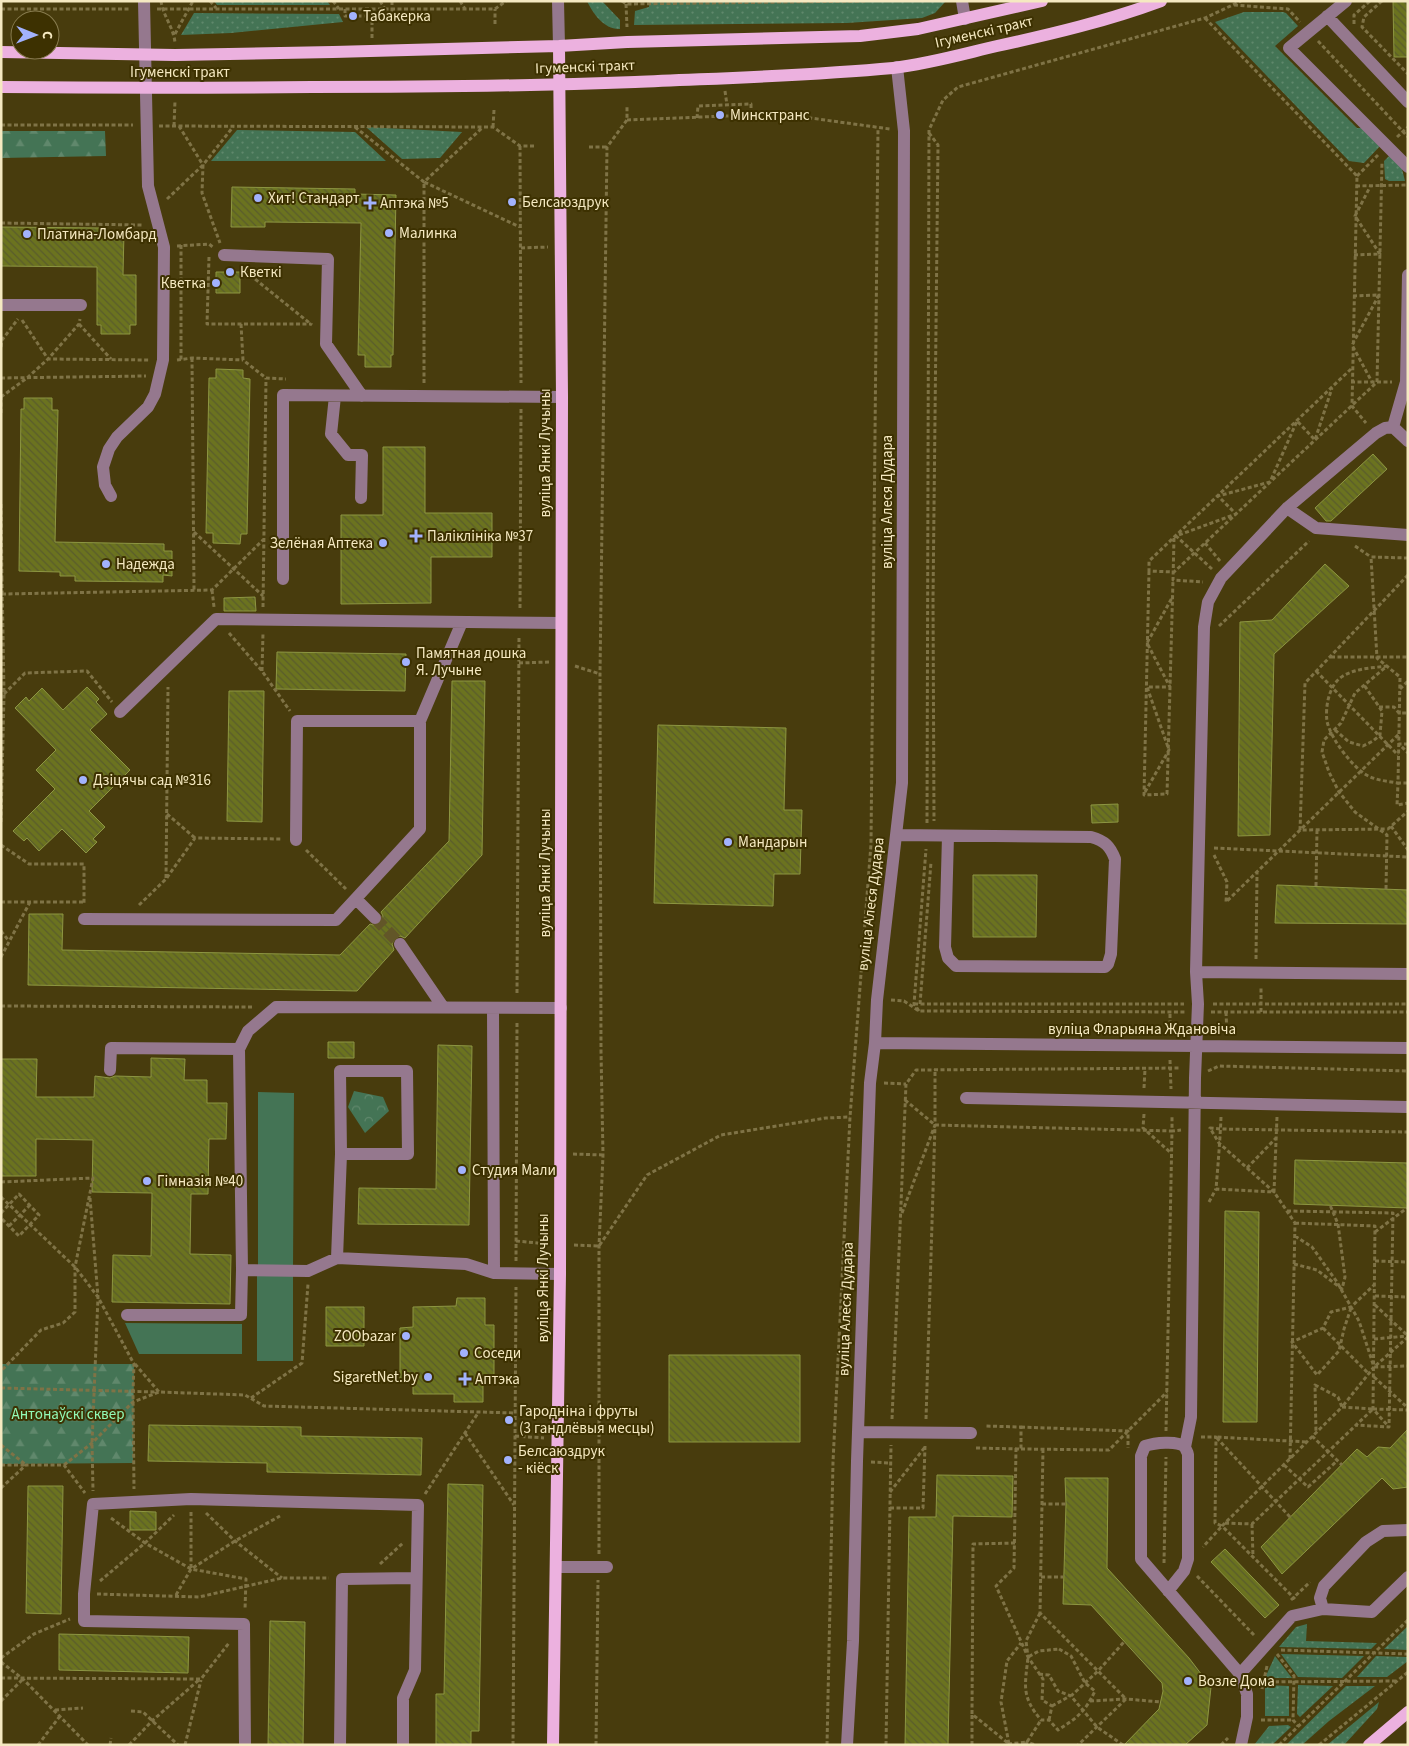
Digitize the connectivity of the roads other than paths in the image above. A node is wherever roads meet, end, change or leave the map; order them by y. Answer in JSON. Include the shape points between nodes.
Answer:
{"nodes":[{"id":1,"x":558,"y":1,"type":"edge"},
{"id":2,"x":962,"y":1,"type":"edge"},
{"id":3,"x":1042,"y":1,"type":"edge"},
{"id":4,"x":1160,"y":1,"type":"edge"},
{"id":5,"x":1346,"y":1,"type":"edge"},
{"id":6,"x":144,"y":5,"type":"edge"},
{"id":7,"x":1327,"y":16,"type":"junction"},
{"id":8,"x":965,"y":19,"type":"junction"},
{"id":9,"x":559,"y":46,"type":"junction"},
{"id":10,"x":1,"y":52,"type":"edge"},
{"id":11,"x":146,"y":54,"type":"junction"},
{"id":12,"x":897,"y":67,"type":"junction"},
{"id":13,"x":560,"y":85,"type":"junction"},
{"id":14,"x":1,"y":88,"type":"edge"},
{"id":15,"x":147,"y":88,"type":"junction"},
{"id":16,"x":1408,"y":102,"type":"edge"},
{"id":17,"x":1408,"y":167,"type":"edge"},
{"id":18,"x":224,"y":255,"type":"road end"},
{"id":19,"x":1408,"y":275,"type":"edge"},
{"id":20,"x":1,"y":305,"type":"edge"},
{"id":21,"x":81,"y":306,"type":"road end"},
{"id":22,"x":335,"y":396,"type":"junction"},
{"id":23,"x":362,"y":396,"type":"junction"},
{"id":24,"x":562,"y":397,"type":"junction"},
{"id":25,"x":1393,"y":427,"type":"junction"},
{"id":26,"x":1408,"y":441,"type":"edge"},
{"id":27,"x":111,"y":496,"type":"dead end"},
{"id":28,"x":361,"y":498,"type":"dead end"},
{"id":29,"x":1287,"y":508,"type":"junction"},
{"id":30,"x":1408,"y":535,"type":"edge"},
{"id":31,"x":283,"y":579,"type":"dead end"},
{"id":32,"x":462,"y":622,"type":"junction"},
{"id":33,"x":561,"y":623,"type":"junction"},
{"id":34,"x":120,"y":712,"type":"road end"},
{"id":35,"x":420,"y":721,"type":"junction"},
{"id":36,"x":896,"y":835,"type":"junction"},
{"id":37,"x":948,"y":836,"type":"junction"},
{"id":38,"x":296,"y":840,"type":"road end"},
{"id":39,"x":356,"y":899,"type":"junction"},
{"id":40,"x":375,"y":918,"type":"tunnel mouth"},
{"id":41,"x":84,"y":919,"type":"road end"},
{"id":42,"x":400,"y":944,"type":"tunnel mouth"},
{"id":43,"x":1196,"y":972,"type":"junction"},
{"id":44,"x":1408,"y":974,"type":"edge"},
{"id":45,"x":443,"y":1008,"type":"junction"},
{"id":46,"x":493,"y":1008,"type":"junction"},
{"id":47,"x":560,"y":1008,"type":"junction"},
{"id":48,"x":875,"y":1043,"type":"junction"},
{"id":49,"x":1197,"y":1046,"type":"junction"},
{"id":50,"x":1408,"y":1048,"type":"edge"},
{"id":51,"x":239,"y":1049,"type":"junction"},
{"id":52,"x":110,"y":1070,"type":"dead end"},
{"id":53,"x":966,"y":1098,"type":"dead end"},
{"id":54,"x":1194,"y":1102,"type":"junction"},
{"id":55,"x":1408,"y":1107,"type":"edge"},
{"id":56,"x":341,"y":1154,"type":"junction"},
{"id":57,"x":337,"y":1258,"type":"junction"},
{"id":58,"x":242,"y":1270,"type":"junction"},
{"id":59,"x":494,"y":1273,"type":"junction"},
{"id":60,"x":560,"y":1274,"type":"junction"},
{"id":61,"x":127,"y":1315,"type":"dead end"},
{"id":62,"x":858,"y":1432,"type":"junction"},
{"id":63,"x":971,"y":1433,"type":"dead end"},
{"id":64,"x":1185,"y":1447,"type":"junction"},
{"id":65,"x":1408,"y":1530,"type":"edge"},
{"id":66,"x":603,"y":1567,"type":"road end"},
{"id":67,"x":556,"y":1568,"type":"junction"},
{"id":68,"x":1408,"y":1577,"type":"edge"},
{"id":69,"x":415,"y":1578,"type":"junction"},
{"id":70,"x":1170,"y":1588,"type":"junction"},
{"id":71,"x":1323,"y":1609,"type":"junction"},
{"id":72,"x":1242,"y":1678,"type":"junction"},
{"id":73,"x":1408,"y":1712,"type":"edge"},
{"id":74,"x":245,"y":1745,"type":"edge"},
{"id":75,"x":340,"y":1745,"type":"edge"},
{"id":76,"x":403,"y":1745,"type":"edge"},
{"id":77,"x":553,"y":1745,"type":"edge"},
{"id":78,"x":847,"y":1745,"type":"edge"},
{"id":79,"x":1241,"y":1745,"type":"edge"},
{"id":80,"x":1369,"y":1745,"type":"edge"}],
"edges":[{"from":1,"to":9,"type":"street","name":"вуліца Янкі Лучыны"},
{"from":2,"to":8,"type":"street"},
{"from":3,"to":8,"type":"main road","name":"Ігуменскі тракт"},
{"from":4,"to":12,"type":"main road","name":"Ігуменскі тракт","via":[[1076,27]]},
{"from":5,"to":7,"type":"street"},
{"from":6,"to":11,"type":"street"},
{"from":7,"to":16,"type":"street"},
{"from":7,"to":17,"type":"street","via":[[1288,48]]},
{"from":8,"to":9,"type":"main road","name":"Ігуменскі тракт","via":[[918,30],[860,36]]},
{"from":9,"to":11,"type":"main road","name":"Ігуменскі тракт"},
{"from":9,"to":13,"type":"main road","name":"вуліца Янкі Лучыны"},
{"from":10,"to":11,"type":"main road","name":"Ігуменскі тракт"},
{"from":11,"to":15,"type":"street"},
{"from":12,"to":13,"type":"main road","name":"Ігуменскі тракт","via":[[755,78]]},
{"from":12,"to":36,"type":"street","name":"вуліца Алеся Дудара","via":[[904,131],[902,773]]},
{"from":13,"to":15,"type":"main road","name":"Ігуменскі тракт"},
{"from":13,"to":24,"type":"main road","name":"вуліца Янкі Лучыны"},
{"from":14,"to":15,"type":"main road","name":"Ігуменскі тракт"},
{"from":15,"to":27,"type":"street","via":[[148,186],[164,246],[162,360],[155,394],[148,408],[109,449],[103,466],[104,485]]},
{"from":18,"to":23,"type":"street","via":[[328,259],[326,344]]},
{"from":19,"to":25,"type":"street","via":[[1406,382]]},
{"from":20,"to":21,"type":"street"},
{"from":22,"to":23,"type":"street"},
{"from":22,"to":28,"type":"street","via":[[331,434],[348,455],[362,455]]},
{"from":22,"to":31,"type":"street","via":[[284,395]]},
{"from":23,"to":24,"type":"street"},
{"from":24,"to":33,"type":"main road","name":"вуліца Янкі Лучыны"},
{"from":25,"to":26,"type":"street"},
{"from":25,"to":29,"type":"street","via":[[1376,433]]},
{"from":29,"to":30,"type":"street","via":[[1316,528]]},
{"from":29,"to":43,"type":"street","via":[[1221,578],[1208,602],[1204,627]]},
{"from":32,"to":33,"type":"street"},
{"from":32,"to":34,"type":"street","via":[[216,619]]},
{"from":32,"to":35,"type":"street"},
{"from":33,"to":47,"type":"main road","name":"вуліца Янкі Лучыны"},
{"from":35,"to":38,"type":"street","via":[[297,721]]},
{"from":35,"to":39,"type":"street","via":[[420,829]]},
{"from":36,"to":37,"type":"street"},
{"from":36,"to":48,"type":"street","name":"вуліца Алеся Дудара"},
{"from":37,"to":37,"type":"street","via":[[1091,836],[1103,840],[1111,848],[1114,859],[1108,964],[956,966],[948,958],[945,947]]},
{"from":39,"to":40,"type":"street"},
{"from":39,"to":41,"type":"street","via":[[336,920]]},
{"from":42,"to":45,"type":"street"},
{"from":43,"to":44,"type":"street"},
{"from":43,"to":49,"type":"street"},
{"from":45,"to":46,"type":"street"},
{"from":45,"to":51,"type":"street","via":[[276,1007],[248,1031]]},
{"from":46,"to":47,"type":"street"},
{"from":46,"to":59,"type":"street"},
{"from":47,"to":60,"type":"main road","name":"вуліца Янкі Лучыны"},
{"from":48,"to":49,"type":"street","name":"вуліца Фларыяна Ждановіча"},
{"from":48,"to":62,"type":"street","name":"вуліца Алеся Дудара","via":[[870,1083]]},
{"from":49,"to":50,"type":"street","name":"вуліца Фларыяна Ждановіча"},
{"from":49,"to":54,"type":"street"},
{"from":51,"to":52,"type":"street","via":[[111,1048]]},
{"from":51,"to":58,"type":"street"},
{"from":53,"to":54,"type":"street"},
{"from":54,"to":55,"type":"street"},
{"from":54,"to":64,"type":"street","via":[[1191,1417]]},
{"from":56,"to":56,"type":"street","via":[[408,1154],[407,1072],[340,1072]]},
{"from":56,"to":57,"type":"street"},
{"from":57,"to":58,"type":"street","via":[[308,1271]]},
{"from":57,"to":59,"type":"street","via":[[466,1264]]},
{"from":58,"to":61,"type":"street","via":[[241,1315]]},
{"from":59,"to":60,"type":"street"},
{"from":60,"to":67,"type":"main road","name":"вуліца Янкі Лучыны"},
{"from":62,"to":63,"type":"street"},
{"from":62,"to":78,"type":"street","name":"вуліца Алеся Дудара"},
{"from":64,"to":70,"type":"street","via":[[1188,1454],[1188,1559],[1184,1571]]},
{"from":64,"to":70,"type":"street","via":[[1155,1443],[1145,1446],[1141,1456],[1141,1559]]},
{"from":65,"to":71,"type":"street","via":[[1383,1531],[1366,1542],[1324,1586],[1320,1598]]},
{"from":66,"to":67,"type":"street"},
{"from":67,"to":77,"type":"main road","name":"вуліца Янкі Лучыны"},
{"from":68,"to":71,"type":"street","via":[[1372,1612]]},
{"from":69,"to":74,"type":"street","via":[[418,1505],[191,1499],[93,1504],[84,1621],[244,1624]]},
{"from":69,"to":75,"type":"street","via":[[342,1578]]},
{"from":69,"to":76,"type":"street","via":[[415,1670],[403,1698]]},
{"from":70,"to":72,"type":"street"},
{"from":71,"to":72,"type":"street","via":[[1292,1616]]},
{"from":72,"to":79,"type":"street","via":[[1247,1694],[1247,1717]]},
{"from":73,"to":80,"type":"main road"}]}
